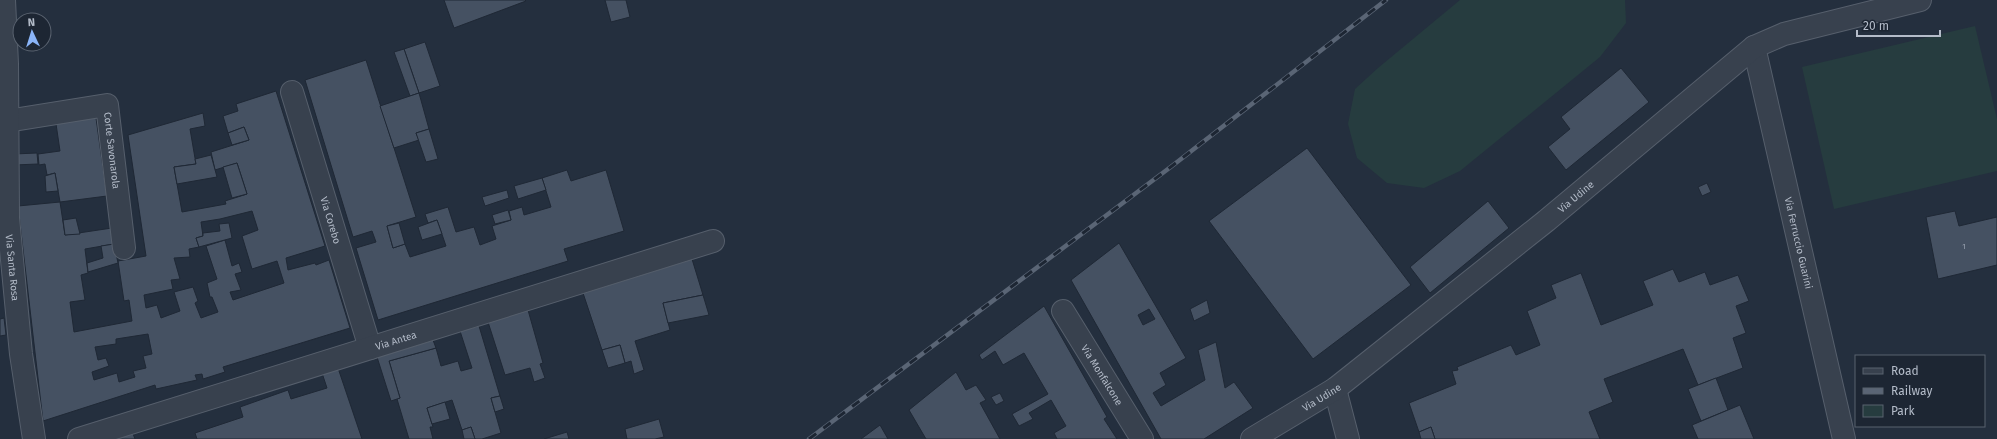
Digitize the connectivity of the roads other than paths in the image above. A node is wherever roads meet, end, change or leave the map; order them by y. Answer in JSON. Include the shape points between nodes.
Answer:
{"nodes":[{"id":1,"x":4,"y":0,"type":"edge"},
{"id":2,"x":1920,"y":0,"type":"edge"},
{"id":3,"x":1754,"y":47,"type":"junction"},
{"id":4,"x":3,"y":66,"type":"edge"},
{"id":5,"x":292,"y":92,"type":"dead end"},
{"id":6,"x":7,"y":121,"type":"junction"},
{"id":7,"x":713,"y":241,"type":"dead end"},
{"id":8,"x":124,"y":248,"type":"dead end"},
{"id":9,"x":1063,"y":311,"type":"dead end"},
{"id":10,"x":370,"y":348,"type":"junction"},
{"id":11,"x":1335,"y":389,"type":"junction"},
{"id":12,"x":34,"y":439,"type":"edge"},
{"id":13,"x":79,"y":439,"type":"edge"},
{"id":14,"x":1142,"y":439,"type":"edge"},
{"id":15,"x":1252,"y":439,"type":"edge"},
{"id":16,"x":1348,"y":439,"type":"edge"},
{"id":17,"x":1844,"y":439,"type":"edge"}],
"edges":[{"from":1,"to":4,"type":"street","name":"Via Santa Rosa"},
{"from":2,"to":3,"type":"street","name":"Via Udine","via":[[1784,34]]},
{"from":3,"to":11,"type":"street","name":"Via Udine","via":[[1546,221]]},
{"from":3,"to":17,"type":"street","name":"Via Ferruccio Guarini"},
{"from":4,"to":6,"type":"street","name":"Via Santa Rosa"},
{"from":5,"to":10,"type":"street","name":"Via Corebo"},
{"from":6,"to":8,"type":"street","name":"Corte Savonarola","via":[[107,105]]},
{"from":6,"to":12,"type":"street","name":"Via Santa Rosa","via":[[8,218],[21,354]]},
{"from":7,"to":10,"type":"street","name":"Via Antea"},
{"from":9,"to":14,"type":"street","name":"Via Monfalcone"},
{"from":10,"to":13,"type":"street","name":"Via Antea"},
{"from":11,"to":15,"type":"street","name":"Via Udine"},
{"from":11,"to":16,"type":"street"}]}
